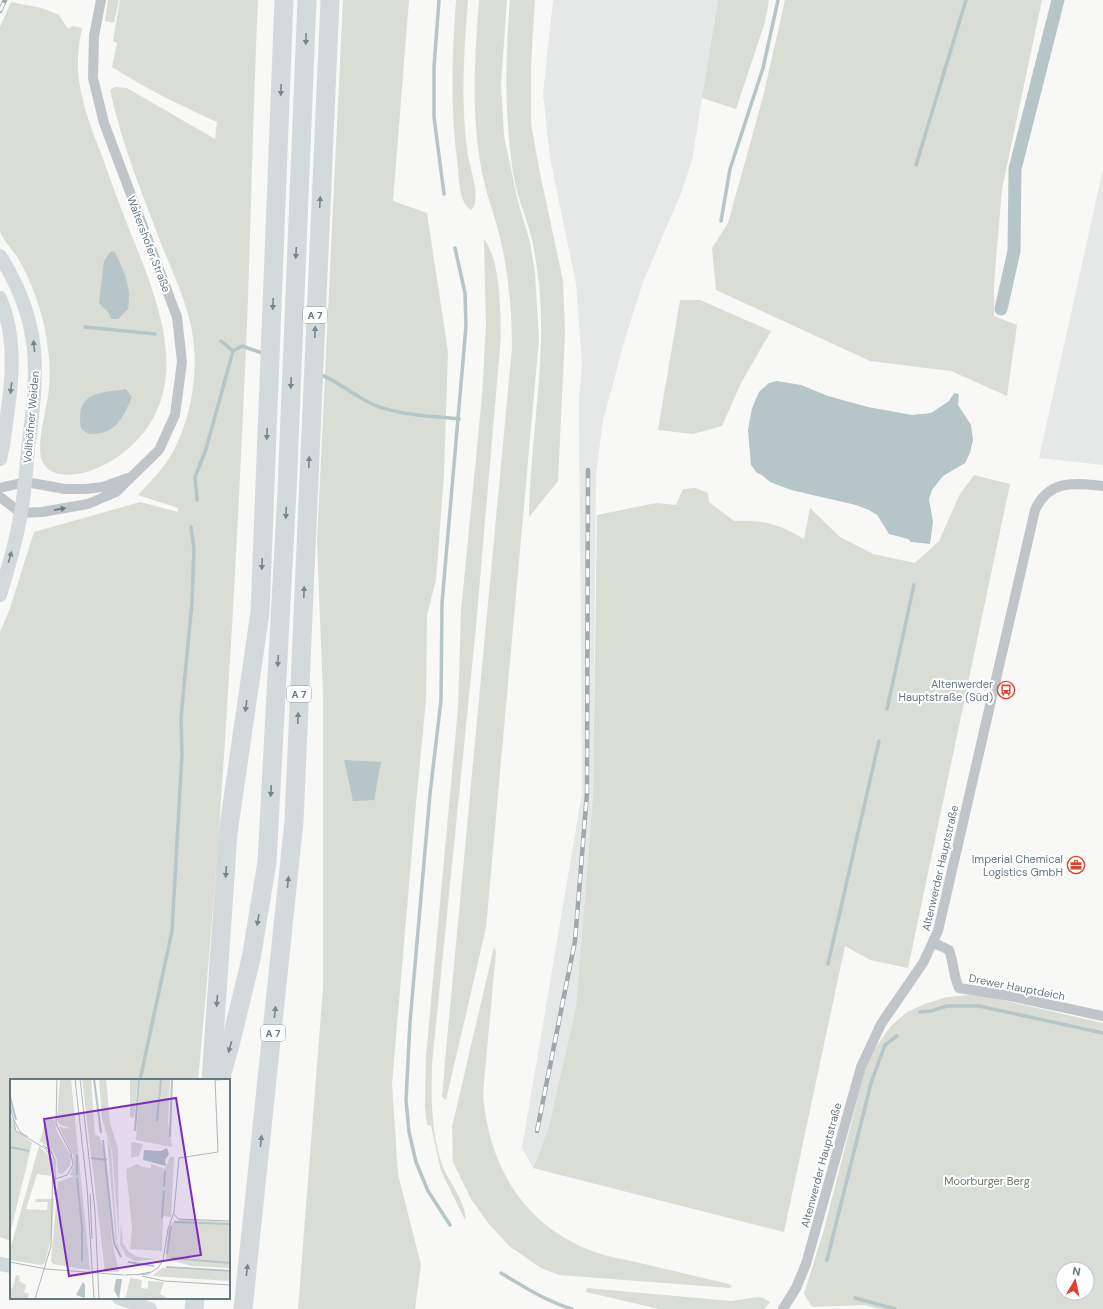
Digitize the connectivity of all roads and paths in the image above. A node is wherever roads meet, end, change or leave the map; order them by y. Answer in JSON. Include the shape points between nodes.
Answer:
{"nodes":[{"id":1,"x":101,"y":0,"type":"edge"},
{"id":2,"x":284,"y":0,"type":"edge"},
{"id":3,"x":307,"y":0,"type":"edge"},
{"id":4,"x":330,"y":0,"type":"edge"},
{"id":5,"x":0,"y":256,"type":"edge"},
{"id":6,"x":0,"y":298,"type":"edge"},
{"id":7,"x":0,"y":459,"type":"edge"},
{"id":8,"x":132,"y":477,"type":"junction"},
{"id":9,"x":26,"y":482,"type":"junction"},
{"id":10,"x":1103,"y":486,"type":"edge"},
{"id":11,"x":0,"y":488,"type":"edge"},
{"id":12,"x":0,"y":497,"type":"edge"},
{"id":13,"x":21,"y":513,"type":"junction"},
{"id":14,"x":0,"y":595,"type":"edge"},
{"id":15,"x":934,"y":943,"type":"junction"},
{"id":16,"x":1103,"y":1016,"type":"edge"},
{"id":17,"x":211,"y":1079,"type":"edge"},
{"id":18,"x":220,"y":1079,"type":"edge"},
{"id":19,"x":0,"y":1264,"type":"edge"},
{"id":20,"x":10,"y":1266,"type":"edge"},
{"id":21,"x":122,"y":1299,"type":"edge"},
{"id":22,"x":150,"y":1309,"type":"edge"},
{"id":23,"x":243,"y":1309,"type":"edge"},
{"id":24,"x":783,"y":1309,"type":"edge"}],
"edges":[{"from":1,"to":8,"type":"street","name":"Waltershofer Straße","via":[[94,36],[93,78],[104,123],[178,317],[182,362],[175,415],[159,450]]},
{"from":2,"to":17,"type":"highway","one_way":true,"via":[[260,612],[228,833]]},
{"from":3,"to":18,"type":"highway","number":"A 7","one_way":true,"via":[[267,862],[251,959]]},
{"from":23,"to":4,"type":"highway","number":"A 7","one_way":true,"via":[[294,821]]},
{"from":9,"to":5,"type":"main road","name":"Vollhöfner Weiden","one_way":true,"via":[[36,382],[34,342],[23,299]]},
{"from":6,"to":7,"type":"main road","name":"Vollhöfner Weiden","one_way":true,"via":[[10,332],[13,361]]},
{"from":8,"to":9,"type":"street","name":"Waltershofer Straße","via":[[103,487],[86,489],[65,489]]},
{"from":13,"to":8,"type":"street","name":"Waltershofer Straße","one_way":true,"via":[[88,504],[116,492]]},
{"from":9,"to":11,"type":"street","name":"Waltershofer Straße"},
{"from":9,"to":13,"type":"main road","name":"Vollhöfner Weiden"},
{"from":10,"to":15,"type":"street","name":"Altenwerder Hauptstraße","via":[[1083,484],[1056,487],[1044,494],[1035,510]]},
{"from":12,"to":13,"type":"street"},
{"from":14,"to":13,"type":"main road","one_way":true},
{"from":15,"to":16,"type":"street","name":"Drewer Hauptdeich","via":[[949,950],[954,962],[954,979],[959,988]]},
{"from":15,"to":24,"type":"street","name":"Altenwerder Hauptstraße","via":[[888,1013],[866,1056],[855,1086],[806,1264],[796,1288]]},
{"from":19,"to":20,"type":"main road"},
{"from":21,"to":22,"type":"main road"}]}
